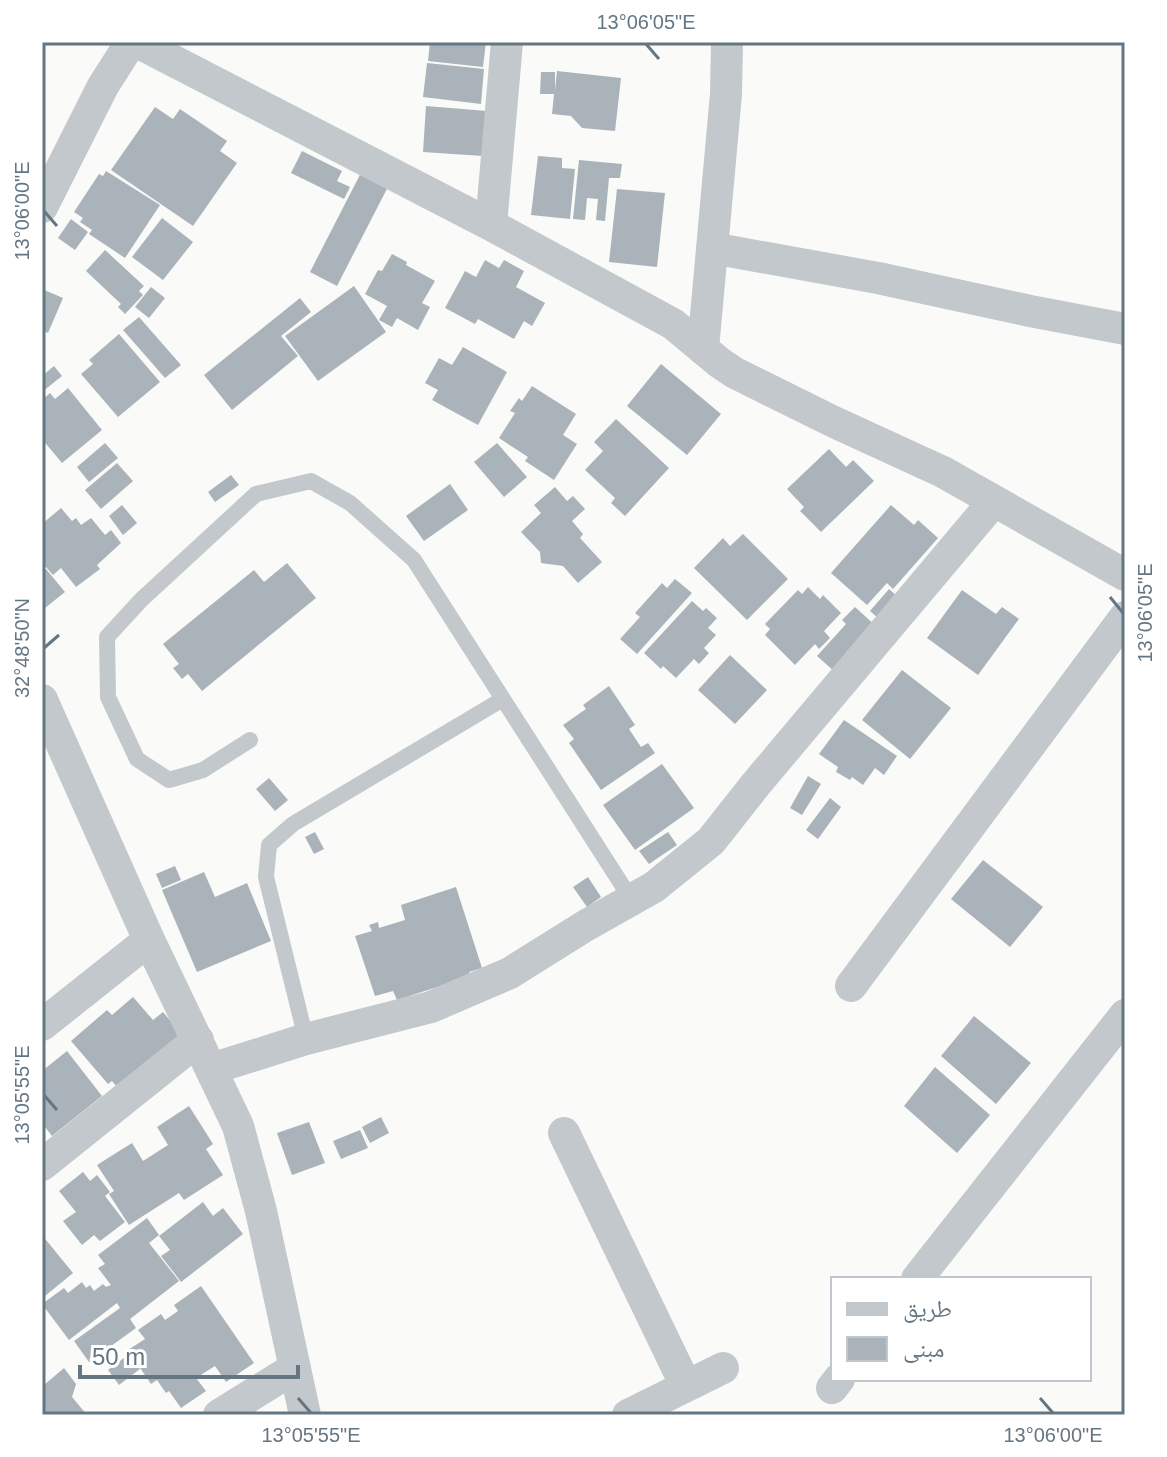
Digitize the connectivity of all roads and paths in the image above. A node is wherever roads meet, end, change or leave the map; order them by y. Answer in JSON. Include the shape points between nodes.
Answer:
{"nodes":[{"id":1,"x":134,"y":42,"type":"edge"},
{"id":2,"x":507,"y":42,"type":"edge"},
{"id":3,"x":727,"y":42,"type":"edge"},
{"id":4,"x":42,"y":207,"type":"edge"},
{"id":5,"x":491,"y":225,"type":"junction"},
{"id":6,"x":712,"y":248,"type":"junction"},
{"id":7,"x":1125,"y":329,"type":"edge"},
{"id":8,"x":703,"y":349,"type":"junction"},
{"id":9,"x":994,"y":501,"type":"junction"},
{"id":10,"x":1125,"y":575,"type":"edge"},
{"id":11,"x":1125,"y":617,"type":"edge"},
{"id":12,"x":503,"y":699,"type":"junction"},
{"id":13,"x":42,"y":700,"type":"edge"},
{"id":14,"x":250,"y":740,"type":"dead end"},
{"id":15,"x":631,"y":899,"type":"junction"},
{"id":16,"x":149,"y":940,"type":"junction"},
{"id":17,"x":851,"y":986,"type":"dead end"},
{"id":18,"x":1125,"y":1015,"type":"edge"},
{"id":19,"x":42,"y":1025,"type":"edge"},
{"id":20,"x":306,"y":1039,"type":"junction"},
{"id":21,"x":198,"y":1040,"type":"junction"},
{"id":22,"x":211,"y":1069,"type":"junction"},
{"id":23,"x":564,"y":1133,"type":"dead end"},
{"id":24,"x":42,"y":1165,"type":"edge"},
{"id":25,"x":919,"y":1277,"type":"edge"},
{"id":26,"x":295,"y":1368,"type":"junction"},
{"id":27,"x":723,"y":1368,"type":"dead end"},
{"id":28,"x":686,"y":1386,"type":"junction"},
{"id":29,"x":219,"y":1415,"type":"edge"},
{"id":30,"x":305,"y":1415,"type":"edge"},
{"id":31,"x":628,"y":1415,"type":"edge"}],
"edges":[{"from":1,"to":4,"type":"street","via":[[103,86]]},
{"from":1,"to":5,"type":"street"},
{"from":2,"to":5,"type":"street"},
{"from":3,"to":6,"type":"street"},
{"from":5,"to":8,"type":"street","via":[[673,324]]},
{"from":6,"to":7,"type":"street"},
{"from":6,"to":8,"type":"street"},
{"from":8,"to":9,"type":"street","via":[[735,373]]},
{"from":9,"to":10,"type":"street"},
{"from":9,"to":15,"type":"street","via":[[711,841]]},
{"from":11,"to":17,"type":"street"},
{"from":12,"to":14,"type":"lane","via":[[414,560],[350,503],[311,481],[256,494],[107,637],[108,697],[137,759],[169,780],[203,770]]},
{"from":12,"to":15,"type":"lane"},
{"from":12,"to":20,"type":"lane","via":[[293,824],[269,845],[266,877]]},
{"from":13,"to":16,"type":"street"},
{"from":15,"to":20,"type":"street","via":[[510,973],[445,1002]]},
{"from":16,"to":19,"type":"street"},
{"from":16,"to":21,"type":"street"},
{"from":18,"to":25,"type":"street"},
{"from":20,"to":22,"type":"street"},
{"from":21,"to":22,"type":"street"},
{"from":21,"to":24,"type":"street"},
{"from":22,"to":26,"type":"street","via":[[238,1126]]},
{"from":23,"to":28,"type":"street"},
{"from":26,"to":29,"type":"street"},
{"from":26,"to":30,"type":"street"},
{"from":27,"to":28,"type":"street"},
{"from":28,"to":31,"type":"street"}]}
